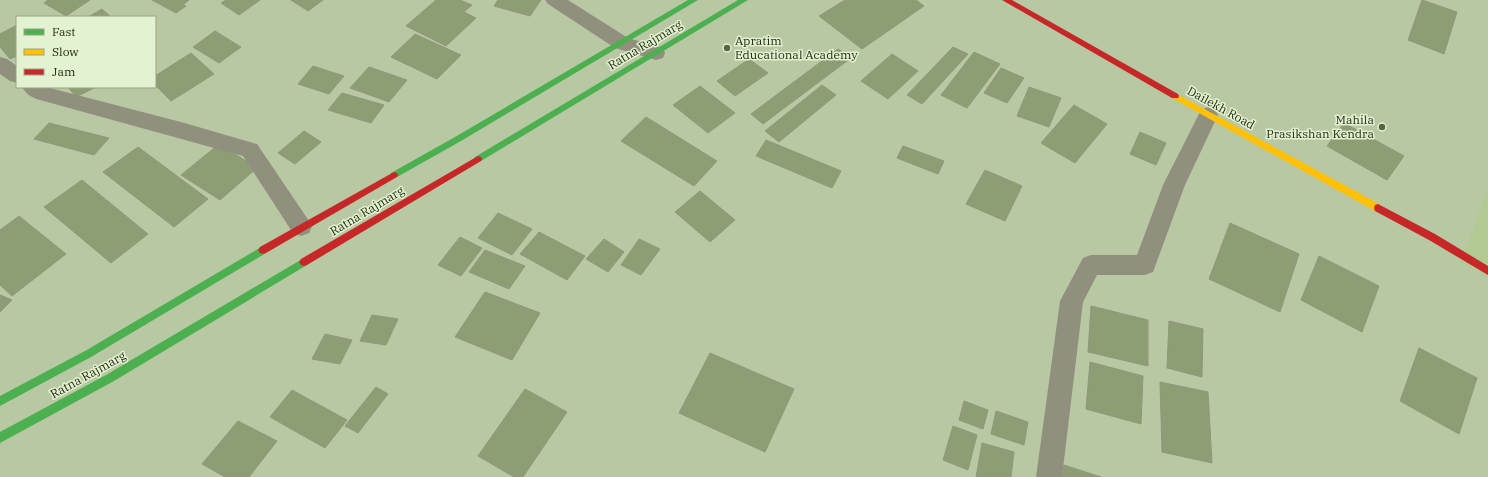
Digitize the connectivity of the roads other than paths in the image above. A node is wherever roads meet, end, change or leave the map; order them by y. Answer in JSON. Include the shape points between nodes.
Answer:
{"nodes":[{"id":1,"x":554,"y":0,"type":"edge"},
{"id":2,"x":694,"y":0,"type":"edge"},
{"id":3,"x":744,"y":0,"type":"edge"},
{"id":4,"x":1006,"y":0,"type":"edge"},
{"id":5,"x":622,"y":43,"type":"junction"},
{"id":6,"x":656,"y":53,"type":"junction"},
{"id":7,"x":0,"y":64,"type":"edge"},
{"id":8,"x":16,"y":75,"type":"edge"},
{"id":9,"x":33,"y":88,"type":"edge"},
{"id":10,"x":1208,"y":115,"type":"junction"},
{"id":11,"x":301,"y":227,"type":"junction"},
{"id":12,"x":1488,"y":271,"type":"edge"},
{"id":13,"x":0,"y":401,"type":"edge"},
{"id":14,"x":0,"y":438,"type":"edge"},
{"id":15,"x":1049,"y":477,"type":"edge"}],
"edges":[{"from":1,"to":5,"type":"street"},
{"from":2,"to":5,"type":"main road","name":"Ratna Rajmarg"},
{"from":3,"to":6,"type":"main road","name":"Ratna Rajmarg"},
{"from":4,"to":10,"type":"main road","name":"Dailekh Road"},
{"from":5,"to":6,"type":"street"},
{"from":5,"to":11,"type":"main road","name":"Ratna Rajmarg"},
{"from":6,"to":14,"type":"main road","name":"Ratna Rajmarg","via":[[110,378]]},
{"from":7,"to":8,"type":"street"},
{"from":9,"to":11,"type":"street","via":[[40,93],[250,150]]},
{"from":10,"to":12,"type":"main road","name":"Dailekh Road","via":[[1432,237]]},
{"from":10,"to":15,"type":"street","via":[[1174,185],[1145,265],[1091,265],[1072,301]]},
{"from":11,"to":13,"type":"main road","name":"Ratna Rajmarg","via":[[88,354]]}]}
